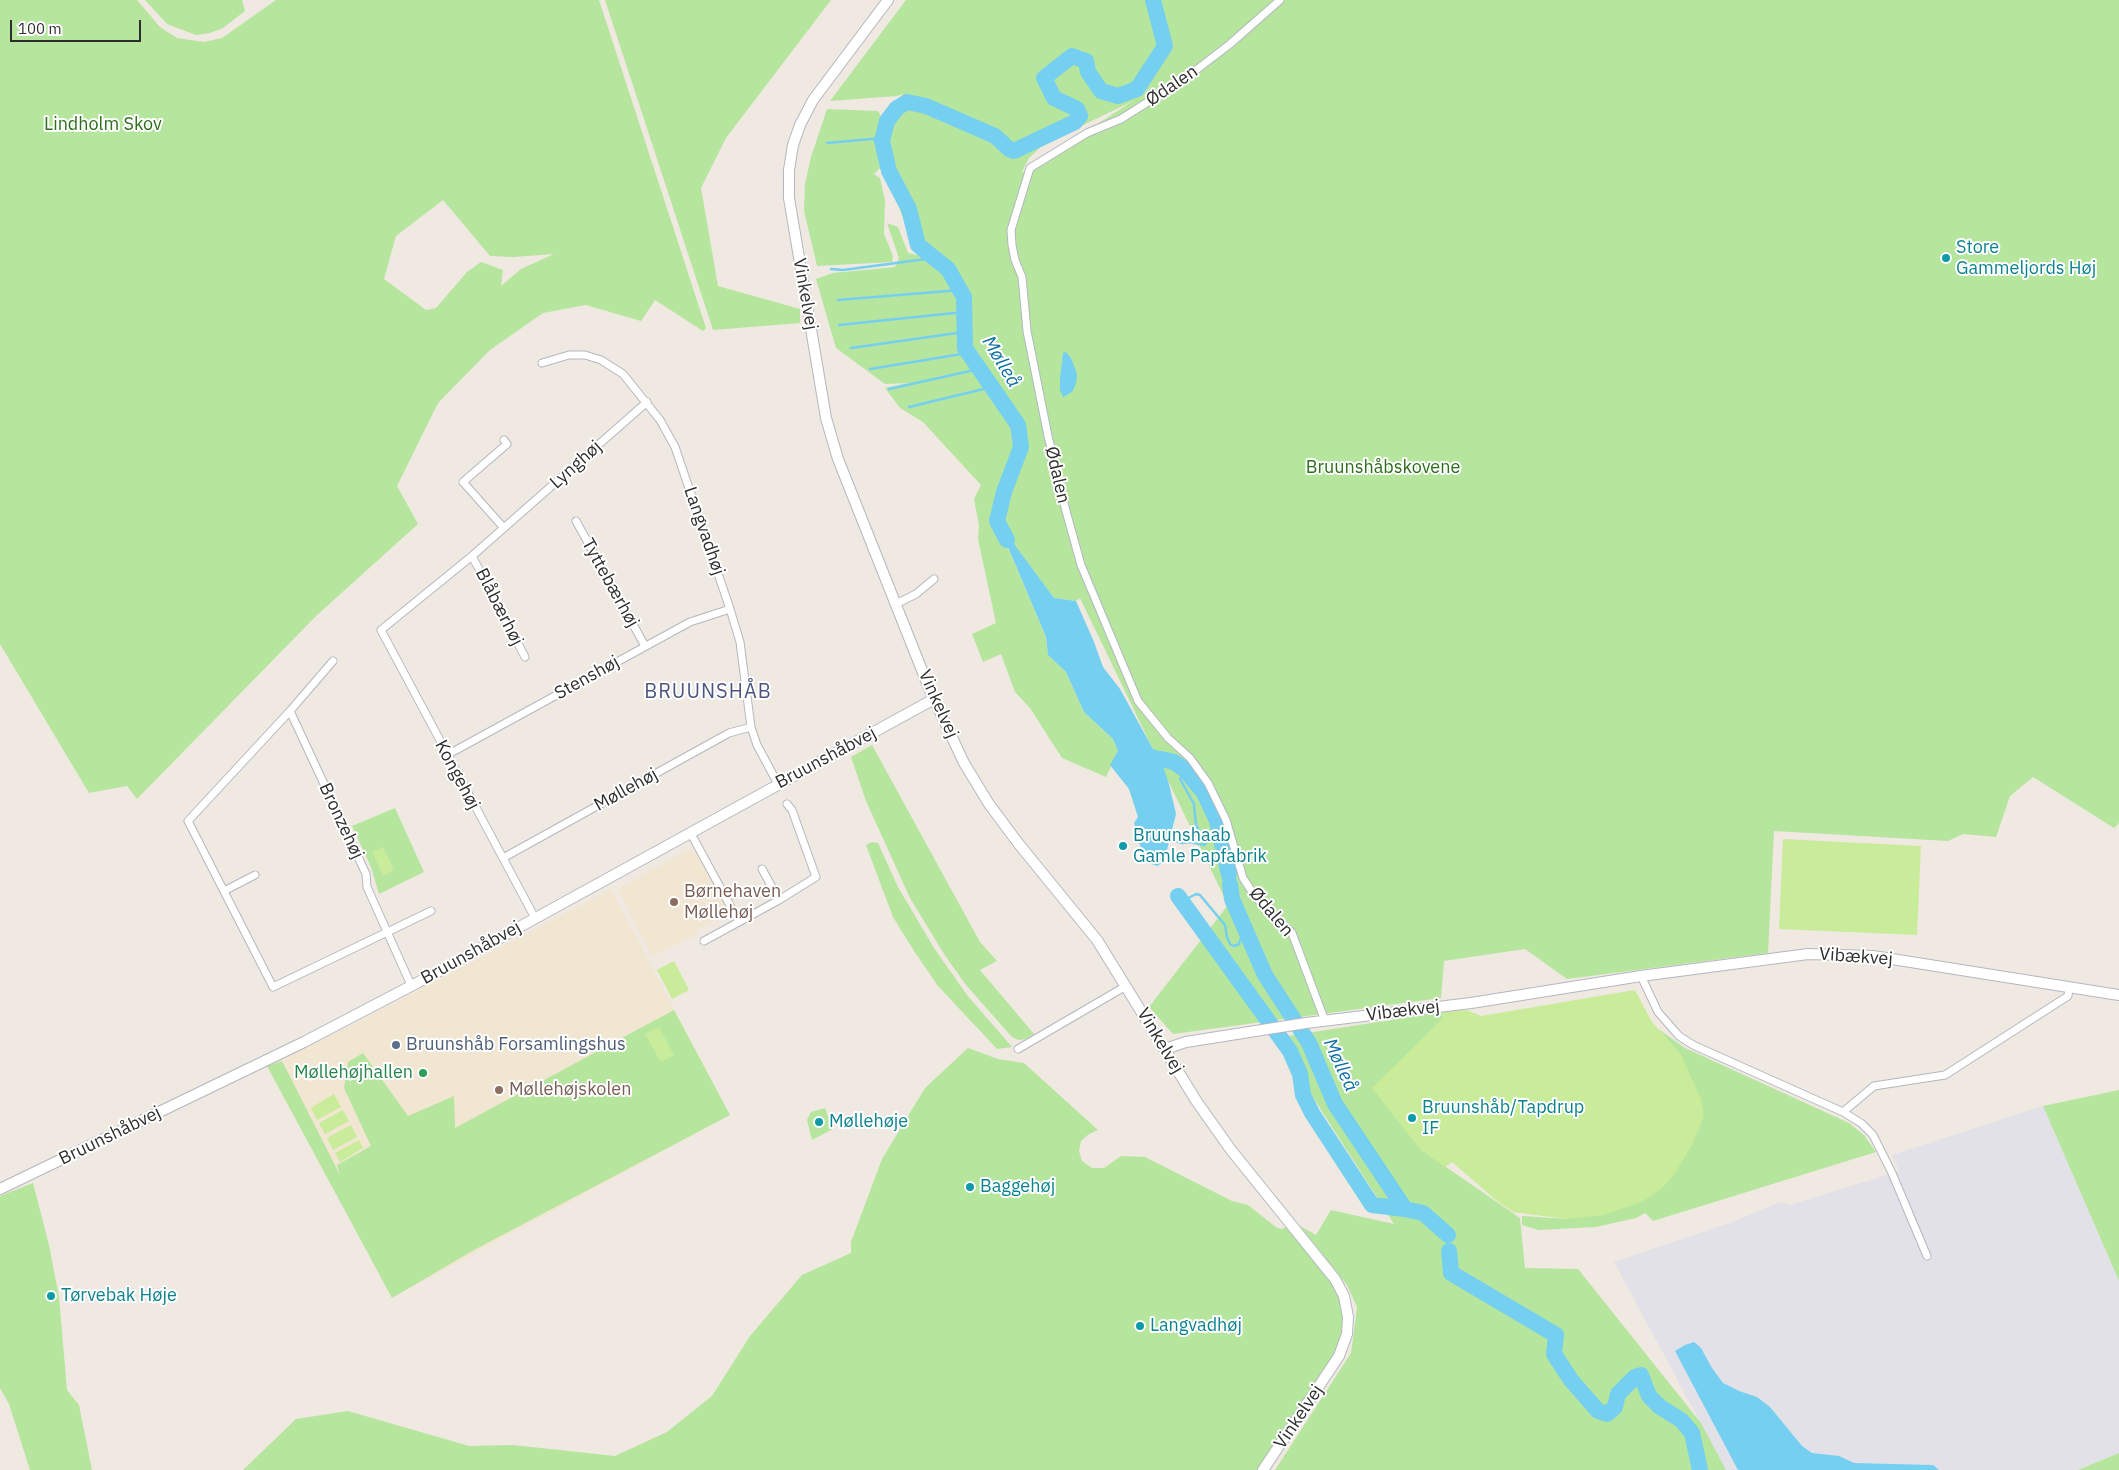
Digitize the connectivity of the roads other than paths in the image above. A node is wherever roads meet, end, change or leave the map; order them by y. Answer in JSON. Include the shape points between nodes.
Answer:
{"nodes":[{"id":1,"x":888,"y":0,"type":"edge"},
{"id":2,"x":1280,"y":0,"type":"edge"},
{"id":3,"x":542,"y":363,"type":"dead end"},
{"id":4,"x":647,"y":402,"type":"junction"},
{"id":5,"x":504,"y":440,"type":"dead end"},
{"id":6,"x":576,"y":521,"type":"dead end"},
{"id":7,"x":503,"y":528,"type":"junction"},
{"id":8,"x":472,"y":556,"type":"junction"},
{"id":9,"x":934,"y":579,"type":"dead end"},
{"id":10,"x":896,"y":604,"type":"junction"},
{"id":11,"x":730,"y":609,"type":"junction"},
{"id":12,"x":381,"y":630,"type":"joint"},
{"id":13,"x":645,"y":646,"type":"junction"},
{"id":14,"x":525,"y":657,"type":"dead end"},
{"id":15,"x":333,"y":661,"type":"dead end"},
{"id":16,"x":934,"y":699,"type":"junction"},
{"id":17,"x":290,"y":711,"type":"junction"},
{"id":18,"x":751,"y":727,"type":"junction"},
{"id":19,"x":447,"y":756,"type":"junction"},
{"id":20,"x":778,"y":784,"type":"junction"},
{"id":21,"x":787,"y":804,"type":"dead end"},
{"id":22,"x":690,"y":832,"type":"junction"},
{"id":23,"x":503,"y":858,"type":"junction"},
{"id":24,"x":762,"y":869,"type":"dead end"},
{"id":25,"x":256,"y":875,"type":"dead end"},
{"id":26,"x":224,"y":891,"type":"junction"},
{"id":27,"x":779,"y":900,"type":"junction"},
{"id":28,"x":431,"y":911,"type":"dead end"},
{"id":29,"x":535,"y":918,"type":"junction"},
{"id":30,"x":738,"y":922,"type":"junction"},
{"id":31,"x":387,"y":931,"type":"junction"},
{"id":32,"x":704,"y":941,"type":"dead end"},
{"id":33,"x":1641,"y":976,"type":"junction"},
{"id":34,"x":412,"y":986,"type":"junction"},
{"id":35,"x":1126,"y":986,"type":"junction"},
{"id":36,"x":2069,"y":988,"type":"junction"},
{"id":37,"x":2119,"y":995,"type":"edge"},
{"id":38,"x":1325,"y":1021,"type":"junction"},
{"id":39,"x":1018,"y":1049,"type":"dead end"},
{"id":40,"x":1165,"y":1049,"type":"junction"},
{"id":41,"x":1843,"y":1112,"type":"junction"},
{"id":42,"x":0,"y":1189,"type":"edge"},
{"id":43,"x":1927,"y":1256,"type":"dead end"},
{"id":44,"x":1263,"y":1470,"type":"edge"}],
"edges":[{"from":1,"to":10,"type":"street","name":"Vinkelvej","via":[[813,100],[800,125],[789,170],[789,198],[826,418],[838,459]]},
{"from":2,"to":38,"type":"street","name":"Ødalen","via":[[1187,77],[1121,119],[1088,133],[1030,168],[1011,230],[1015,260],[1022,277],[1027,331],[1048,436],[1081,565],[1138,701],[1168,738],[1190,758],[1208,783],[1226,820],[1243,878],[1256,898],[1292,934]]},
{"from":3,"to":4,"type":"street","name":"Langvadhøj","via":[[569,355],[601,360],[623,374]]},
{"from":4,"to":7,"type":"street","name":"Lynghøj"},
{"from":4,"to":11,"type":"street","name":"Langvadhøj","via":[[675,447]]},
{"from":5,"to":7,"type":"street","via":[[507,444],[463,482]]},
{"from":6,"to":13,"type":"street","name":"Tyttebærhøj"},
{"from":7,"to":8,"type":"street","name":"Lynghøj"},
{"from":8,"to":12,"type":"street","name":"Lynghøj"},
{"from":8,"to":14,"type":"street","name":"Blåbærhøj"},
{"from":9,"to":10,"type":"street","via":[[916,594]]},
{"from":10,"to":16,"type":"street","name":"Vinkelvej"},
{"from":11,"to":13,"type":"street","name":"Stenshøj","via":[[690,622]]},
{"from":11,"to":18,"type":"street","name":"Langvadhøj","via":[[740,642]]},
{"from":12,"to":19,"type":"street","name":"Kongehøj"},
{"from":13,"to":19,"type":"street","name":"Stenshøj"},
{"from":15,"to":17,"type":"street"},
{"from":16,"to":20,"type":"street","name":"Bruunshåbvej"},
{"from":16,"to":35,"type":"street","name":"Vinkelvej","via":[[964,763],[989,804],[1076,913]]},
{"from":17,"to":26,"type":"street","via":[[188,821]]},
{"from":17,"to":31,"type":"street","name":"Bronzehøj","via":[[366,874],[367,887]]},
{"from":18,"to":20,"type":"street","name":"Langvadhøj"},
{"from":18,"to":23,"type":"street","name":"Møllehøj","via":[[729,733]]},
{"from":19,"to":23,"type":"street","name":"Kongehøj"},
{"from":20,"to":22,"type":"street","name":"Bruunshåbvej"},
{"from":21,"to":27,"type":"street","via":[[816,877]]},
{"from":22,"to":29,"type":"street","name":"Bruunshåbvej"},
{"from":22,"to":30,"type":"street"},
{"from":23,"to":29,"type":"street","name":"Kongehøj"},
{"from":24,"to":27,"type":"street"},
{"from":25,"to":26,"type":"street"},
{"from":26,"to":31,"type":"street","via":[[273,987]]},
{"from":27,"to":30,"type":"street"},
{"from":28,"to":31,"type":"street"},
{"from":29,"to":34,"type":"street","name":"Bruunshåbvej"},
{"from":30,"to":32,"type":"street"},
{"from":31,"to":34,"type":"street","name":"Bronzehøj"},
{"from":33,"to":36,"type":"street","name":"Vibækvej","via":[[1808,954],[1873,956]]},
{"from":33,"to":38,"type":"street","name":"Vibækvej","via":[[1471,1003]]},
{"from":33,"to":41,"type":"street","via":[[1658,1012],[1679,1036]]},
{"from":34,"to":42,"type":"street","name":"Bruunshåbvej"},
{"from":35,"to":39,"type":"street"},
{"from":35,"to":40,"type":"street","name":"Vinkelvej"},
{"from":36,"to":37,"type":"street","name":"Vibækvej"},
{"from":36,"to":41,"type":"street","via":[[2068,996],[1944,1074],[1874,1086]]},
{"from":38,"to":40,"type":"street","name":"Vibækvej","via":[[1186,1042]]},
{"from":40,"to":44,"type":"street","name":"Vinkelvej","via":[[1231,1150],[1335,1279],[1344,1296],[1347,1334],[1339,1356]]},
{"from":41,"to":43,"type":"street","via":[[1873,1135]]}]}
